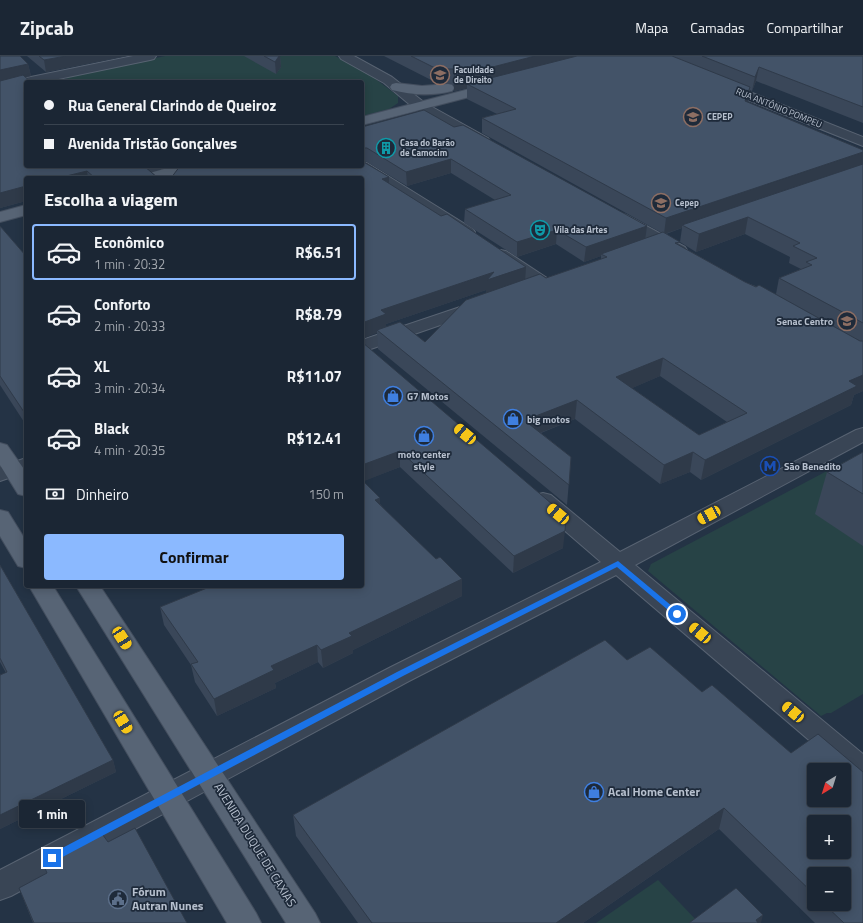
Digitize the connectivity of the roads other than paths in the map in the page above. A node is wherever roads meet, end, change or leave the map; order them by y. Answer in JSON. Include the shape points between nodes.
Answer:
{"nodes":[{"id":1,"x":150,"y":56,"type":"edge"},
{"id":2,"x":345,"y":56,"type":"edge"},
{"id":3,"x":33,"y":69,"type":"dead end"},
{"id":4,"x":46,"y":80,"type":"edge"},
{"id":5,"x":709,"y":80,"type":"edge"},
{"id":6,"x":24,"y":82,"type":"edge"},
{"id":7,"x":13,"y":85,"type":"edge"},
{"id":8,"x":396,"y":87,"type":"junction"},
{"id":9,"x":420,"y":106,"type":"junction"},
{"id":10,"x":364,"y":120,"type":"edge"},
{"id":11,"x":863,"y":142,"type":"edge"},
{"id":12,"x":498,"y":149,"type":"edge"},
{"id":13,"x":364,"y":167,"type":"edge"},
{"id":14,"x":182,"y":168,"type":"edge"},
{"id":15,"x":154,"y":174,"type":"edge"},
{"id":16,"x":441,"y":199,"type":"dead end"},
{"id":17,"x":24,"y":211,"type":"edge"},
{"id":18,"x":607,"y":211,"type":"edge"},
{"id":19,"x":0,"y":217,"type":"edge"},
{"id":20,"x":682,"y":234,"type":"edge"},
{"id":21,"x":482,"y":237,"type":"junction"},
{"id":22,"x":504,"y":242,"type":"edge"},
{"id":23,"x":663,"y":242,"type":"junction"},
{"id":24,"x":642,"y":249,"type":"edge"},
{"id":25,"x":690,"y":257,"type":"edge"},
{"id":26,"x":552,"y":281,"type":"junction"},
{"id":27,"x":522,"y":291,"type":"edge"},
{"id":28,"x":492,"y":302,"type":"edge"},
{"id":29,"x":366,"y":350,"type":"edge"},
{"id":30,"x":863,"y":434,"type":"edge"},
{"id":31,"x":0,"y":449,"type":"edge"},
{"id":32,"x":13,"y":470,"type":"edge"},
{"id":33,"x":24,"y":486,"type":"edge"},
{"id":34,"x":528,"y":487,"type":"edge"},
{"id":35,"x":0,"y":517,"type":"edge"},
{"id":36,"x":24,"y":557,"type":"edge"},
{"id":37,"x":618,"y":564,"type":"junction"},
{"id":38,"x":42,"y":588,"type":"edge"},
{"id":39,"x":89,"y":588,"type":"edge"},
{"id":40,"x":863,"y":771,"type":"edge"},
{"id":41,"x":210,"y":774,"type":"junction"},
{"id":42,"x":168,"y":797,"type":"junction"},
{"id":43,"x":0,"y":886,"type":"edge"},
{"id":44,"x":245,"y":923,"type":"edge"},
{"id":45,"x":304,"y":923,"type":"edge"}],
"edges":[{"from":1,"to":4,"type":"street"},
{"from":2,"to":8,"type":"street"},
{"from":3,"to":4,"type":"street"},
{"from":5,"to":11,"type":"street","name":"RUA ANTÔNIO POMPEU"},
{"from":6,"to":7,"type":"street"},
{"from":8,"to":9,"type":"street"},
{"from":8,"to":9,"type":"main road","via":[[435,91],[505,78]]},
{"from":9,"to":10,"type":"main road"},
{"from":9,"to":12,"type":"street"},
{"from":13,"to":21,"type":"street"},
{"from":14,"to":15,"type":"main road"},
{"from":16,"to":21,"type":"street"},
{"from":17,"to":19,"type":"main road"},
{"from":18,"to":23,"type":"street"},
{"from":20,"to":23,"type":"street"},
{"from":21,"to":26,"type":"street"},
{"from":22,"to":26,"type":"street"},
{"from":23,"to":24,"type":"street"},
{"from":23,"to":25,"type":"street"},
{"from":26,"to":27,"type":"street"},
{"from":28,"to":29,"type":"street"},
{"from":30,"to":37,"type":"street"},
{"from":31,"to":32,"type":"main road"},
{"from":32,"to":33,"type":"main road"},
{"from":34,"to":37,"type":"street"},
{"from":35,"to":36,"type":"main road"},
{"from":37,"to":40,"type":"street"},
{"from":37,"to":41,"type":"street"},
{"from":38,"to":42,"type":"main road"},
{"from":39,"to":41,"type":"main road","name":"AVENIDA DUQUE DE CAXIAS"},
{"from":41,"to":42,"type":"street"},
{"from":41,"to":45,"type":"main road","name":"AVENIDA DUQUE DE CAXIAS"},
{"from":42,"to":43,"type":"street"},
{"from":42,"to":44,"type":"main road"}]}
